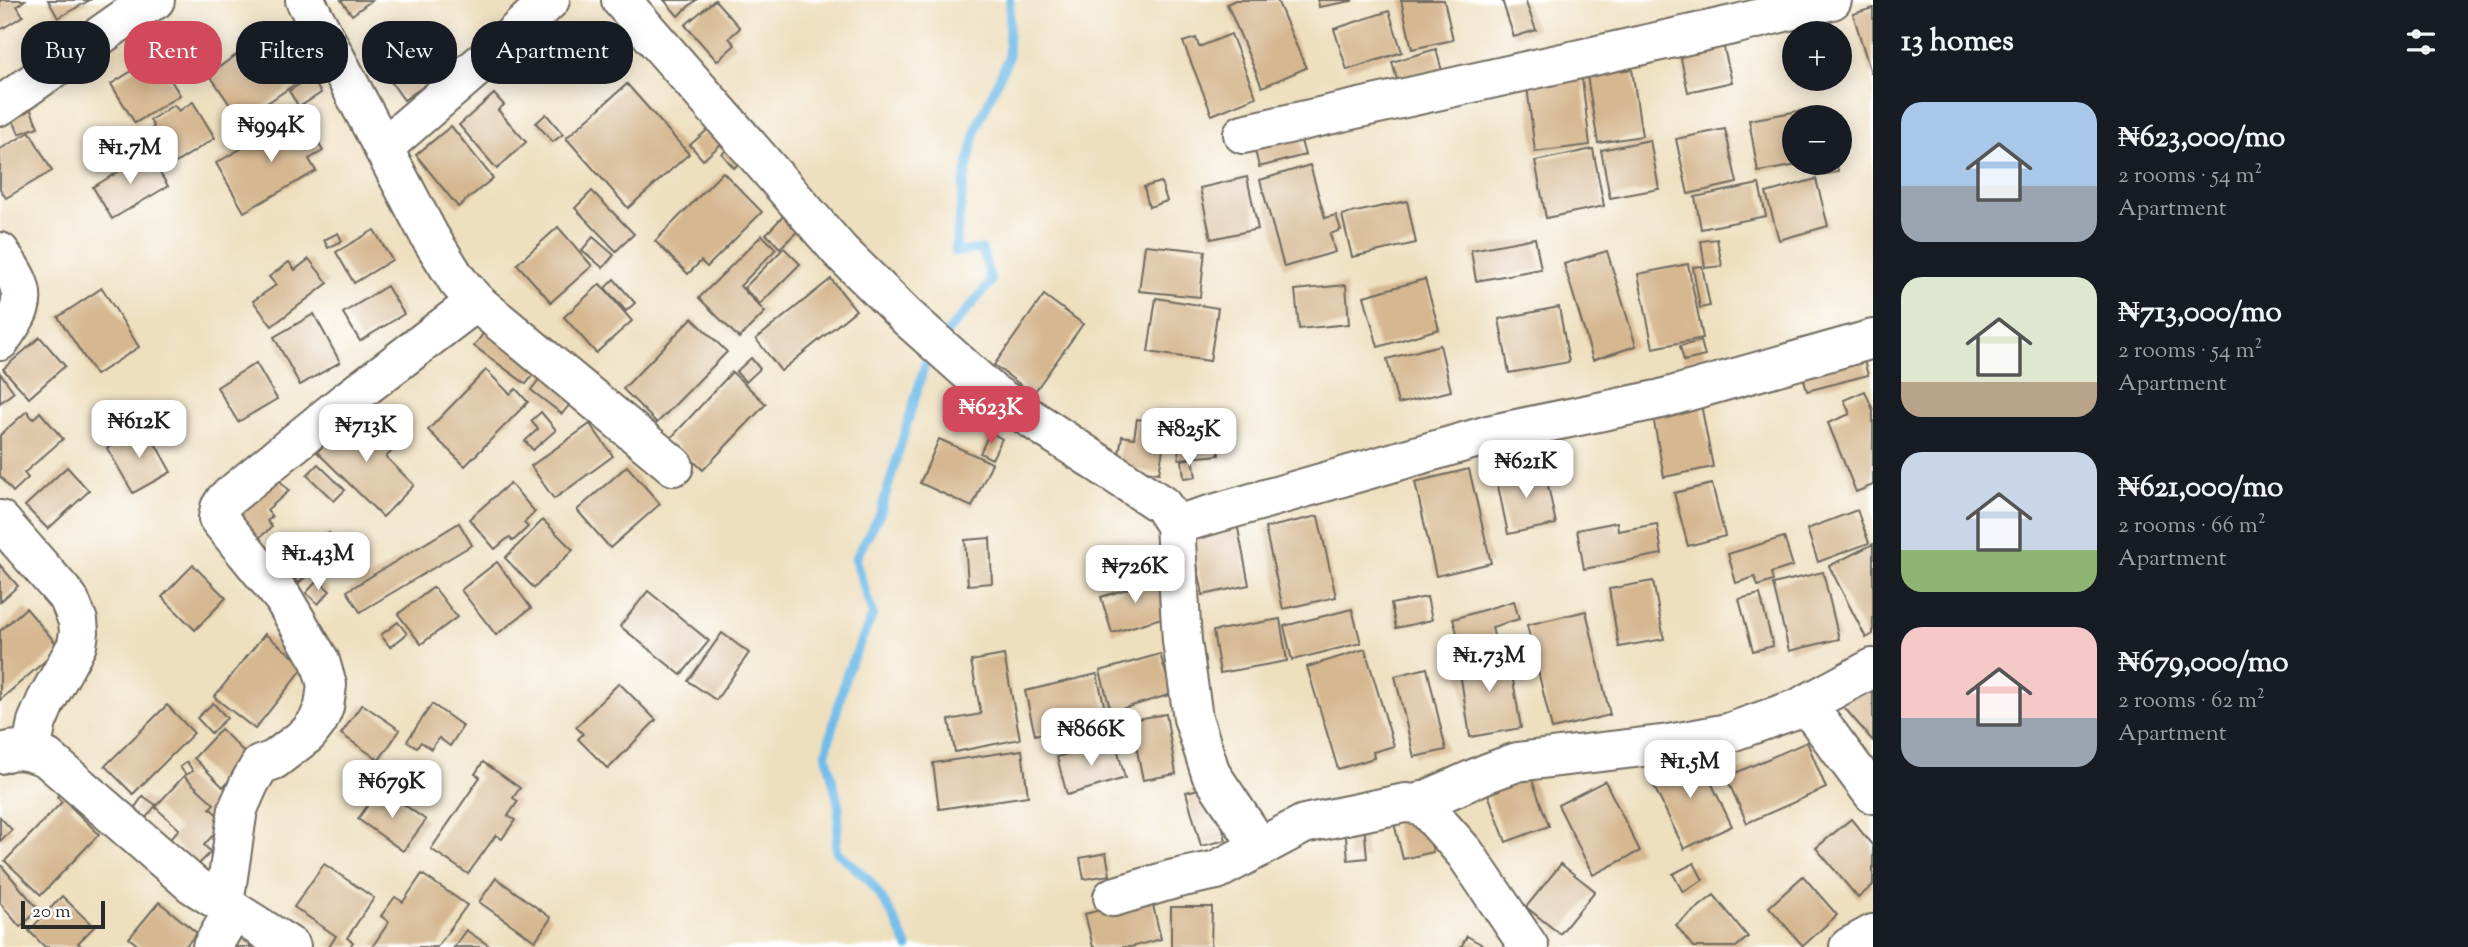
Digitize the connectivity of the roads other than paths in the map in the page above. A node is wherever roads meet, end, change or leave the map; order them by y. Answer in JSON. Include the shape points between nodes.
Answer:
{"nodes":[{"id":1,"x":155,"y":0,"type":"edge"},
{"id":2,"x":305,"y":0,"type":"edge"},
{"id":3,"x":550,"y":0,"type":"edge"},
{"id":4,"x":621,"y":0,"type":"edge"},
{"id":5,"x":1832,"y":0,"type":"edge"},
{"id":6,"x":0,"y":106,"type":"edge"},
{"id":7,"x":1243,"y":134,"type":"dead end"},
{"id":8,"x":383,"y":148,"type":"junction"},
{"id":9,"x":0,"y":252,"type":"edge"},
{"id":10,"x":476,"y":302,"type":"junction"},
{"id":11,"x":1873,"y":339,"type":"edge"},
{"id":12,"x":0,"y":341,"type":"edge"},
{"id":13,"x":674,"y":466,"type":"dead end"},
{"id":14,"x":0,"y":520,"type":"edge"},
{"id":15,"x":1175,"y":525,"type":"junction"},
{"id":16,"x":1873,"y":668,"type":"edge"},
{"id":17,"x":1806,"y":704,"type":"junction"},
{"id":18,"x":15,"y":753,"type":"edge"},
{"id":19,"x":1873,"y":794,"type":"edge"},
{"id":20,"x":1417,"y":804,"type":"junction"},
{"id":21,"x":1260,"y":847,"type":"junction"},
{"id":22,"x":1113,"y":897,"type":"dead end"},
{"id":23,"x":228,"y":908,"type":"junction"},
{"id":24,"x":1873,"y":934,"type":"edge"},
{"id":25,"x":212,"y":947,"type":"edge"},
{"id":26,"x":291,"y":947,"type":"edge"},
{"id":27,"x":1529,"y":947,"type":"edge"},
{"id":28,"x":1849,"y":947,"type":"edge"}],
"edges":[{"from":1,"to":6,"type":"street"},
{"from":2,"to":8,"type":"street"},
{"from":3,"to":8,"type":"street"},
{"from":4,"to":15,"type":"street","via":[[839,251],[907,317],[991,391],[1162,505]]},
{"from":5,"to":7,"type":"street"},
{"from":8,"to":10,"type":"street","via":[[430,237]]},
{"from":9,"to":12,"type":"street","via":[[21,292],[20,308]]},
{"from":10,"to":13,"type":"street"},
{"from":10,"to":23,"type":"street","via":[[345,402],[220,508],[218,518],[283,598],[320,661],[327,685],[324,707],[308,734],[260,765],[248,784],[238,809]]},
{"from":11,"to":15,"type":"street","via":[[1661,399],[1492,434]]},
{"from":14,"to":18,"type":"street","via":[[69,599],[79,632],[77,645],[37,722]]},
{"from":15,"to":21,"type":"street","via":[[1192,718],[1211,774]]},
{"from":16,"to":17,"type":"street"},
{"from":17,"to":19,"type":"street"},
{"from":17,"to":20,"type":"street","via":[[1699,739],[1517,762]]},
{"from":18,"to":23,"type":"street","via":[[47,758],[191,884]]},
{"from":20,"to":21,"type":"street","via":[[1304,824]]},
{"from":20,"to":27,"type":"street","via":[[1465,853]]},
{"from":21,"to":22,"type":"street","via":[[1217,870]]},
{"from":23,"to":25,"type":"street"},
{"from":23,"to":26,"type":"street"},
{"from":24,"to":28,"type":"street"}]}
